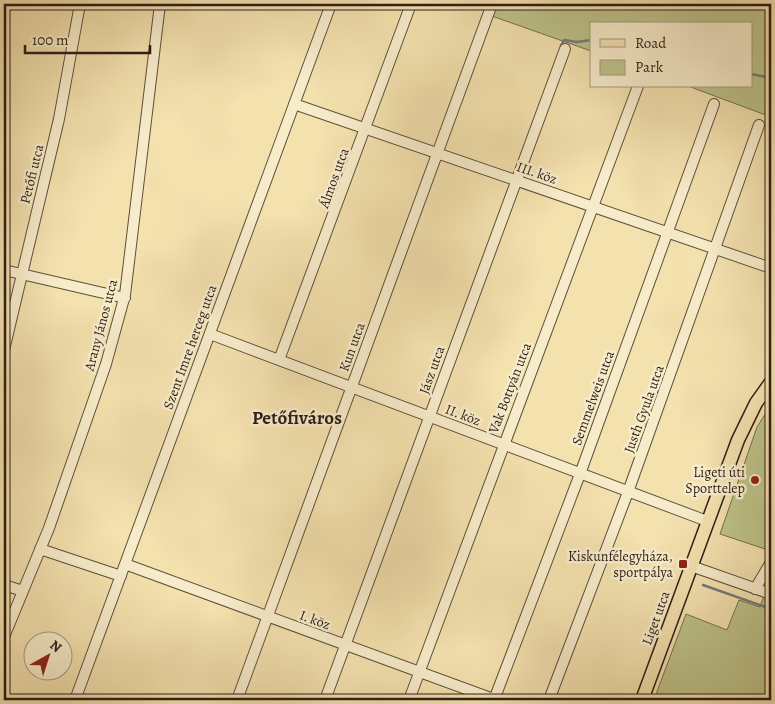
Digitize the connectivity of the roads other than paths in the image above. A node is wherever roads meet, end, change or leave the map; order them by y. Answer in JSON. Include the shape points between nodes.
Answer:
{"nodes":[{"id":1,"x":5,"y":4,"type":"edge"},
{"id":2,"x":80,"y":4,"type":"edge"},
{"id":3,"x":160,"y":4,"type":"edge"},
{"id":4,"x":331,"y":4,"type":"edge"},
{"id":5,"x":411,"y":4,"type":"edge"},
{"id":6,"x":492,"y":4,"type":"edge"},
{"id":7,"x":4,"y":14,"type":"edge"},
{"id":8,"x":565,"y":49,"type":"dead end"},
{"id":9,"x":637,"y":88,"type":"edge"},
{"id":10,"x":294,"y":104,"type":"junction"},
{"id":11,"x":714,"y":104,"type":"dead end"},
{"id":12,"x":759,"y":125,"type":"dead end"},
{"id":13,"x":366,"y":128,"type":"junction"},
{"id":14,"x":438,"y":153,"type":"junction"},
{"id":15,"x":517,"y":180,"type":"junction"},
{"id":16,"x":593,"y":206,"type":"junction"},
{"id":17,"x":668,"y":232,"type":"junction"},
{"id":18,"x":716,"y":249,"type":"junction"},
{"id":19,"x":771,"y":268,"type":"edge"},
{"id":20,"x":4,"y":270,"type":"edge"},
{"id":21,"x":22,"y":274,"type":"junction"},
{"id":22,"x":124,"y":298,"type":"junction"},
{"id":23,"x":210,"y":334,"type":"junction"},
{"id":24,"x":4,"y":350,"type":"edge"},
{"id":25,"x":279,"y":360,"type":"junction"},
{"id":26,"x":771,"y":382,"type":"edge"},
{"id":27,"x":352,"y":388,"type":"junction"},
{"id":28,"x":430,"y":417,"type":"junction"},
{"id":29,"x":504,"y":445,"type":"junction"},
{"id":30,"x":580,"y":474,"type":"junction"},
{"id":31,"x":628,"y":492,"type":"junction"},
{"id":32,"x":707,"y":521,"type":"junction"},
{"id":33,"x":40,"y":549,"type":"junction"},
{"id":34,"x":771,"y":562,"type":"edge"},
{"id":35,"x":125,"y":564,"type":"junction"},
{"id":36,"x":691,"y":566,"type":"junction"},
{"id":37,"x":121,"y":576,"type":"junction"},
{"id":38,"x":4,"y":585,"type":"edge"},
{"id":39,"x":755,"y":588,"type":"junction"},
{"id":40,"x":23,"y":591,"type":"junction"},
{"id":41,"x":771,"y":594,"type":"edge"},
{"id":42,"x":268,"y":617,"type":"junction"},
{"id":43,"x":4,"y":637,"type":"edge"},
{"id":44,"x":345,"y":645,"type":"junction"},
{"id":45,"x":420,"y":672,"type":"junction"},
{"id":46,"x":75,"y":700,"type":"edge"},
{"id":47,"x":237,"y":700,"type":"edge"},
{"id":48,"x":324,"y":700,"type":"edge"},
{"id":49,"x":409,"y":700,"type":"edge"},
{"id":50,"x":495,"y":700,"type":"edge"},
{"id":51,"x":549,"y":700,"type":"edge"},
{"id":52,"x":642,"y":700,"type":"edge"}],
"edges":[{"from":1,"to":7,"type":"street"},
{"from":2,"to":21,"type":"street","name":"Petőfi utca","via":[[59,119]]},
{"from":3,"to":22,"type":"street","name":"Arany János utca"},
{"from":4,"to":10,"type":"street","name":"Szent Imre herceg utca"},
{"from":5,"to":13,"type":"street","name":"Álmos utca"},
{"from":6,"to":14,"type":"street","name":"Kun utca"},
{"from":8,"to":15,"type":"street","name":"Jász utca"},
{"from":9,"to":16,"type":"street","name":"Vak Bottyán utca"},
{"from":10,"to":13,"type":"street","name":"III. köz"},
{"from":10,"to":23,"type":"street","name":"Szent Imre herceg utca"},
{"from":11,"to":17,"type":"street","name":"Semmelweis utca"},
{"from":12,"to":18,"type":"street","name":"Justh Gyula utca"},
{"from":13,"to":14,"type":"street","name":"III. köz"},
{"from":13,"to":25,"type":"street","name":"Álmos utca"},
{"from":14,"to":15,"type":"street","name":"III. köz"},
{"from":14,"to":27,"type":"street","name":"Kun utca"},
{"from":15,"to":16,"type":"street","name":"III. köz"},
{"from":15,"to":28,"type":"street","name":"Jász utca"},
{"from":16,"to":17,"type":"street","name":"III. köz"},
{"from":16,"to":29,"type":"street","name":"Vak Bottyán utca"},
{"from":17,"to":18,"type":"street","name":"III. köz"},
{"from":17,"to":30,"type":"street","name":"Semmelweis utca"},
{"from":18,"to":19,"type":"street","name":"III. köz"},
{"from":18,"to":31,"type":"street","name":"Justh Gyula utca"},
{"from":20,"to":21,"type":"street"},
{"from":21,"to":22,"type":"street"},
{"from":21,"to":24,"type":"street","name":"Petőfi utca"},
{"from":22,"to":33,"type":"street","name":"Arany János utca","via":[[106,364]]},
{"from":23,"to":25,"type":"street","name":"II. köz"},
{"from":23,"to":35,"type":"street","name":"Szent Imre herceg utca"},
{"from":25,"to":27,"type":"street","name":"II. köz"},
{"from":26,"to":32,"type":"main road","name":"Liget utca","via":[[744,424]]},
{"from":27,"to":28,"type":"street","name":"II. köz"},
{"from":27,"to":42,"type":"street","name":"Kun utca"},
{"from":28,"to":29,"type":"street","name":"II. köz"},
{"from":28,"to":44,"type":"street","name":"Jász utca"},
{"from":29,"to":30,"type":"street","name":"II. köz"},
{"from":29,"to":45,"type":"street","name":"Vak Bottyán utca"},
{"from":30,"to":31,"type":"street","name":"II. köz"},
{"from":30,"to":50,"type":"street","name":"Semmelweis utca"},
{"from":31,"to":32,"type":"street","name":"II. köz"},
{"from":31,"to":51,"type":"street","name":"Justh Gyula utca"},
{"from":32,"to":36,"type":"main road","name":"Liget utca"},
{"from":33,"to":37,"type":"street"},
{"from":33,"to":40,"type":"street","name":"Arany János utca"},
{"from":34,"to":39,"type":"street"},
{"from":35,"to":37,"type":"street","name":"Szent Imre herceg utca"},
{"from":35,"to":42,"type":"street","name":"I. köz"},
{"from":36,"to":39,"type":"street"},
{"from":36,"to":52,"type":"main road","name":"Liget utca"},
{"from":37,"to":46,"type":"street","name":"Szent Imre herceg utca"},
{"from":38,"to":40,"type":"street"},
{"from":39,"to":41,"type":"street"},
{"from":40,"to":43,"type":"street","name":"Arany János utca"},
{"from":42,"to":44,"type":"street","name":"I. köz"},
{"from":42,"to":47,"type":"street","name":"Kun utca"},
{"from":44,"to":45,"type":"street","name":"I. köz"},
{"from":44,"to":48,"type":"street","name":"Jász utca"},
{"from":45,"to":49,"type":"street","name":"Vak Bottyán utca"},
{"from":45,"to":50,"type":"street","name":"I. köz"}]}
